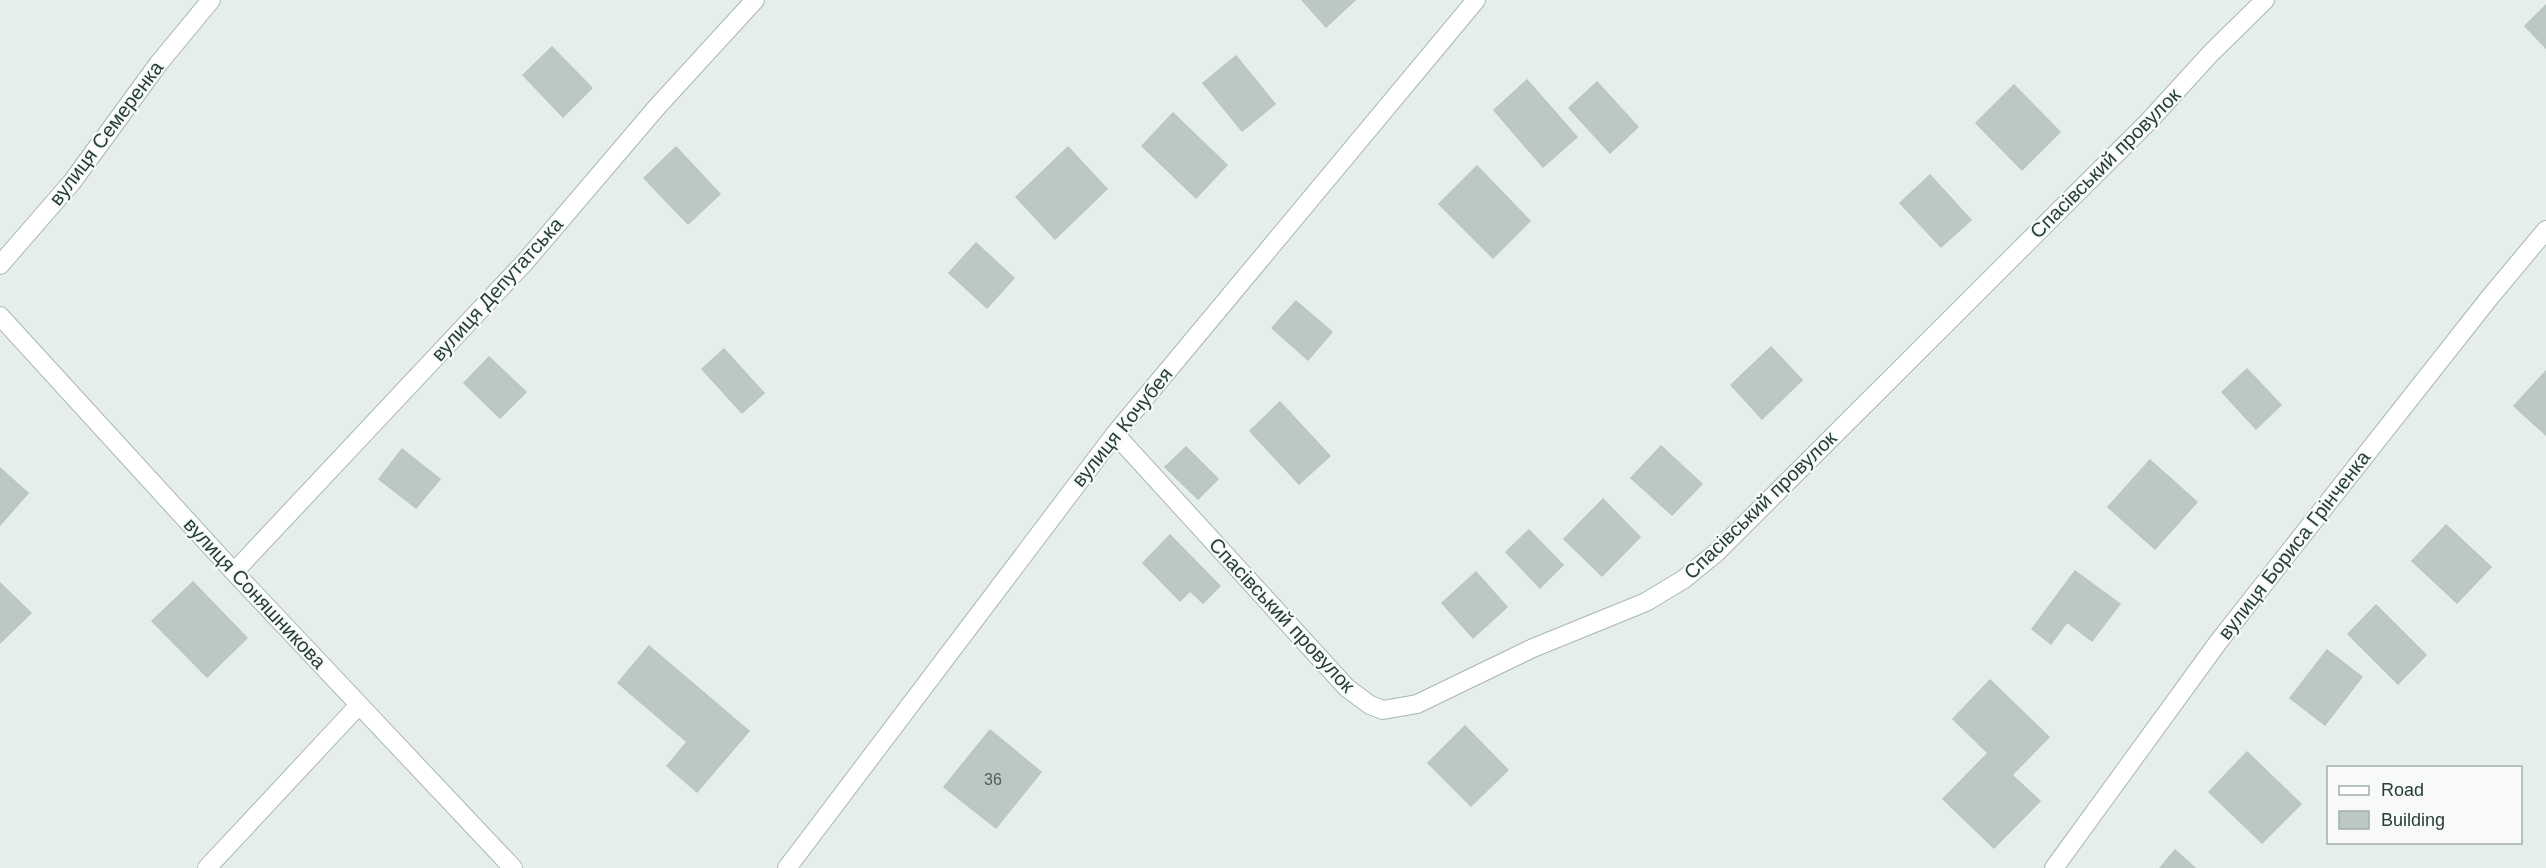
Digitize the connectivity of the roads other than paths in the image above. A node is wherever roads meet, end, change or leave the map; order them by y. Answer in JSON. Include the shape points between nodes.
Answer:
{"nodes":[{"id":1,"x":211,"y":0,"type":"edge"},
{"id":2,"x":755,"y":0,"type":"edge"},
{"id":3,"x":1476,"y":0,"type":"edge"},
{"id":4,"x":2265,"y":0,"type":"edge"},
{"id":5,"x":2546,"y":230,"type":"edge"},
{"id":6,"x":0,"y":265,"type":"edge"},
{"id":7,"x":0,"y":316,"type":"edge"},
{"id":8,"x":1114,"y":434,"type":"junction"},
{"id":9,"x":234,"y":572,"type":"junction"},
{"id":10,"x":359,"y":705,"type":"junction"},
{"id":11,"x":207,"y":868,"type":"edge"},
{"id":12,"x":513,"y":868,"type":"edge"},
{"id":13,"x":787,"y":868,"type":"edge"},
{"id":14,"x":2054,"y":868,"type":"edge"}],
"edges":[{"from":1,"to":6,"type":"street","name":"вулиця Семеренка","via":[[159,63],[72,182]]},
{"from":2,"to":9,"type":"street","name":"вулиця Депутатська","via":[[657,107],[525,262]]},
{"from":3,"to":8,"type":"street","name":"вулиця Кочубея"},
{"from":4,"to":8,"type":"street","name":"Спасівський провулок","via":[[1717,552],[1684,579],[1646,602],[1533,648],[1417,704],[1383,710],[1347,688]]},
{"from":5,"to":14,"type":"street","name":"вулиця Бориса Грінченка","via":[[2218,640]]},
{"from":7,"to":9,"type":"street","name":"вулиця Соняшникова"},
{"from":8,"to":13,"type":"street","name":"вулиця Кочубея"},
{"from":9,"to":10,"type":"street","name":"вулиця Соняшникова"},
{"from":10,"to":11,"type":"street"},
{"from":10,"to":12,"type":"street","name":"вулиця Соняшникова"}]}
